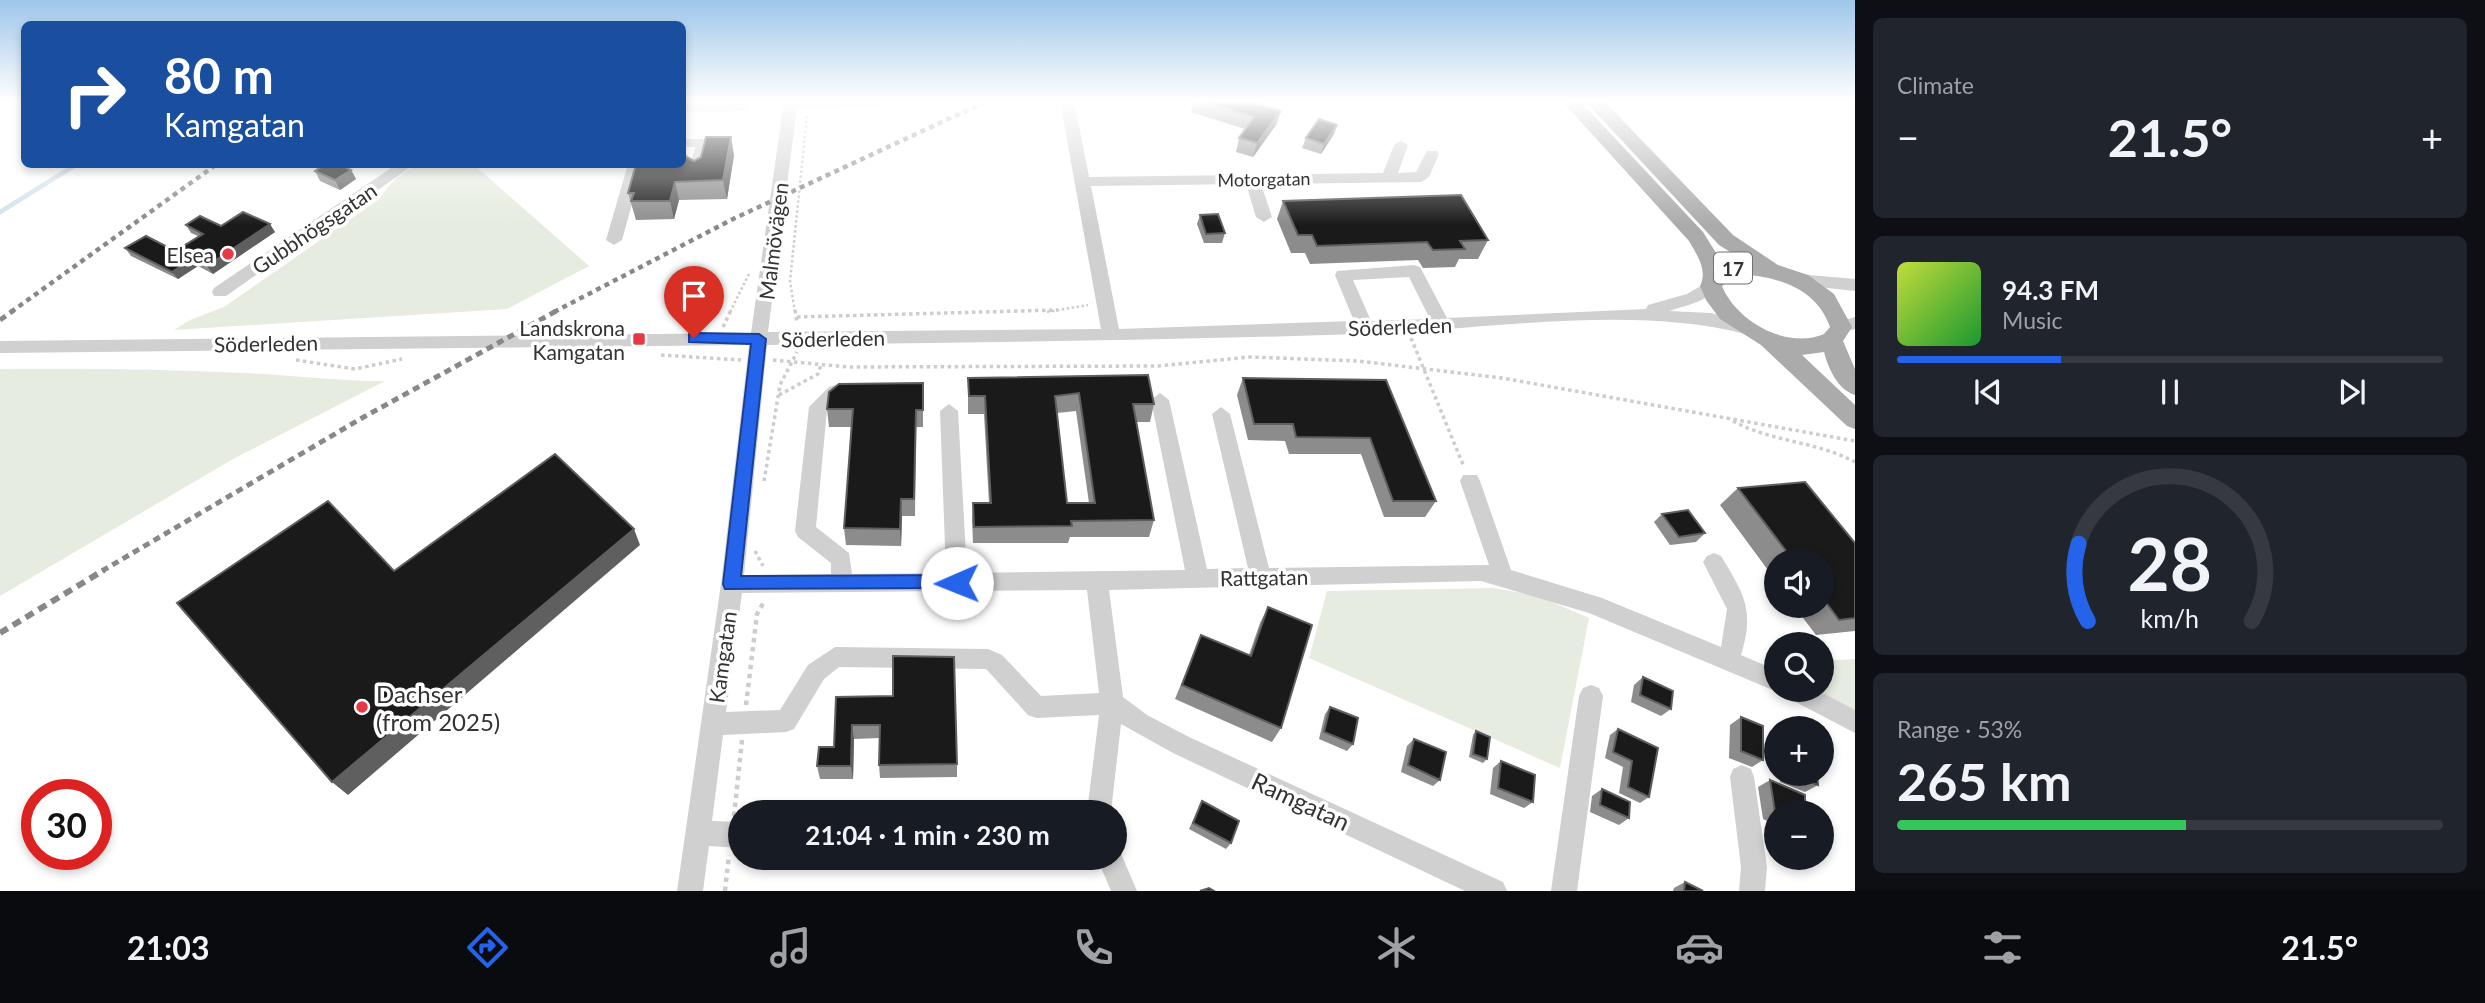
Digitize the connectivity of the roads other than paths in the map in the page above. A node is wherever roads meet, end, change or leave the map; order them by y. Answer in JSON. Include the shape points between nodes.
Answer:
{"nodes":[{"id":1,"x":686,"y":143,"type":"edge"},
{"id":2,"x":786,"y":143,"type":"edge"},
{"id":3,"x":1074,"y":143,"type":"edge"},
{"id":4,"x":1609,"y":143,"type":"edge"},
{"id":5,"x":1633,"y":143,"type":"edge"},
{"id":6,"x":1401,"y":145,"type":"dead end"},
{"id":7,"x":1432,"y":154,"type":"dead end"},
{"id":8,"x":402,"y":168,"type":"edge"},
{"id":9,"x":635,"y":168,"type":"edge"},
{"id":10,"x":698,"y":172,"type":"edge"},
{"id":11,"x":1389,"y":177,"type":"junction"},
{"id":12,"x":1252,"y":180,"type":"junction"},
{"id":13,"x":1081,"y":182,"type":"junction"},
{"id":14,"x":1264,"y":217,"type":"dead end"},
{"id":15,"x":614,"y":240,"type":"dead end"},
{"id":16,"x":1775,"y":271,"type":"junction"},
{"id":17,"x":1798,"y":280,"type":"junction"},
{"id":18,"x":1712,"y":282,"type":"junction"},
{"id":19,"x":1855,"y":285,"type":"edge"},
{"id":20,"x":220,"y":292,"type":"dead end"},
{"id":21,"x":1623,"y":314,"type":"junction"},
{"id":22,"x":1442,"y":324,"type":"junction"},
{"id":23,"x":1365,"y":328,"type":"junction"},
{"id":24,"x":1843,"y":330,"type":"edge"},
{"id":25,"x":1752,"y":332,"type":"junction"},
{"id":26,"x":1111,"y":335,"type":"junction"},
{"id":27,"x":0,"y":347,"type":"edge"},
{"id":28,"x":758,"y":350,"type":"junction"},
{"id":29,"x":1855,"y":386,"type":"edge"},
{"id":30,"x":874,"y":391,"type":"edge"},
{"id":31,"x":1160,"y":400,"type":"dead end"},
{"id":32,"x":949,"y":411,"type":"dead end"},
{"id":33,"x":1221,"y":414,"type":"dead end"},
{"id":34,"x":1855,"y":419,"type":"edge"},
{"id":35,"x":1470,"y":481,"type":"road end"},
{"id":36,"x":1714,"y":562,"type":"dead end"},
{"id":37,"x":1502,"y":576,"type":"junction"},
{"id":38,"x":1261,"y":577,"type":"junction"},
{"id":39,"x":1198,"y":579,"type":"junction"},
{"id":40,"x":1097,"y":581,"type":"junction"},
{"id":41,"x":957,"y":583,"type":"junction"},
{"id":42,"x":732,"y":584,"type":"junction"},
{"id":43,"x":841,"y":584,"type":"junction"},
{"id":44,"x":1728,"y":660,"type":"junction"},
{"id":45,"x":1764,"y":676,"type":"edge"},
{"id":46,"x":1591,"y":696,"type":"dead end"},
{"id":47,"x":1818,"y":702,"type":"edge"},
{"id":48,"x":1112,"y":703,"type":"junction"},
{"id":49,"x":1855,"y":722,"type":"edge"},
{"id":50,"x":712,"y":724,"type":"junction"},
{"id":51,"x":1742,"y":777,"type":"dead end"},
{"id":52,"x":1100,"y":800,"type":"edge"},
{"id":53,"x":697,"y":833,"type":"junction"},
{"id":54,"x":728,"y":835,"type":"edge"},
{"id":55,"x":1115,"y":870,"type":"edge"},
{"id":56,"x":690,"y":891,"type":"edge"},
{"id":57,"x":1124,"y":891,"type":"edge"},
{"id":58,"x":1494,"y":891,"type":"edge"},
{"id":59,"x":1564,"y":891,"type":"edge"},
{"id":60,"x":1752,"y":891,"type":"edge"}],
"edges":[{"from":1,"to":10,"type":"street","via":[[703,143]]},
{"from":2,"to":28,"type":"street","name":"Malmövägen"},
{"from":3,"to":13,"type":"street"},
{"from":4,"to":18,"type":"main road","number":"17","via":[[1696,237],[1712,262]]},
{"from":5,"to":16,"type":"main road","number":"17","via":[[1726,240]]},
{"from":6,"to":11,"type":"street"},
{"from":7,"to":11,"type":"street","name":"Motorgatan","via":[[1421,177]]},
{"from":8,"to":20,"type":"street","name":"Gubbhögsgatan"},
{"from":9,"to":15,"type":"street"},
{"from":11,"to":12,"type":"street","name":"Motorgatan"},
{"from":12,"to":13,"type":"street","name":"Motorgatan"},
{"from":12,"to":14,"type":"street"},
{"from":13,"to":26,"type":"street"},
{"from":16,"to":17,"type":"main road","number":"17"},
{"from":16,"to":18,"type":"main road","number":"17","via":[[1737,267],[1723,271]]},
{"from":17,"to":19,"type":"street"},
{"from":17,"to":24,"type":"main road","number":"17","via":[[1830,302]]},
{"from":18,"to":21,"type":"street","name":"Söderleden","via":[[1693,298]]},
{"from":18,"to":25,"type":"main road","number":"17","via":[[1719,307]]},
{"from":21,"to":22,"type":"street","name":"Söderleden"},
{"from":21,"to":25,"type":"street","name":"Söderleden","via":[[1711,319]]},
{"from":22,"to":23,"type":"street","name":"Söderleden"},
{"from":22,"to":23,"type":"street","via":[[1414,271],[1343,275]]},
{"from":23,"to":26,"type":"street","name":"Söderleden"},
{"from":24,"to":25,"type":"main road","number":"17","via":[[1819,345],[1801,346]]},
{"from":24,"to":29,"type":"main road","number":"17","via":[[1839,365]]},
{"from":25,"to":34,"type":"main road","number":"17","via":[[1800,366]]},
{"from":26,"to":28,"type":"street","name":"Söderleden","via":[[799,339]]},
{"from":27,"to":28,"type":"street","name":"Söderleden","via":[[721,337]]},
{"from":28,"to":42,"type":"street","name":"Kamgatan"},
{"from":30,"to":43,"type":"street","via":[[836,393],[818,407],[805,531],[842,559]]},
{"from":31,"to":39,"type":"street"},
{"from":32,"to":41,"type":"street"},
{"from":33,"to":38,"type":"street"},
{"from":35,"to":37,"type":"street"},
{"from":36,"to":44,"type":"street","via":[[1734,597],[1741,622]]},
{"from":37,"to":38,"type":"street","name":"Rattgatan","via":[[1481,572]]},
{"from":37,"to":44,"type":"street","name":"Rattgatan"},
{"from":38,"to":39,"type":"street","name":"Rattgatan"},
{"from":39,"to":40,"type":"street","name":"Rattgatan"},
{"from":40,"to":41,"type":"street","name":"Rattgatan"},
{"from":40,"to":48,"type":"street"},
{"from":41,"to":43,"type":"street","name":"Rattgatan"},
{"from":42,"to":43,"type":"street","name":"Rattgatan"},
{"from":42,"to":50,"type":"street","name":"Kamgatan"},
{"from":44,"to":45,"type":"street","name":"Rattgatan"},
{"from":46,"to":59,"type":"street"},
{"from":47,"to":49,"type":"street"},
{"from":48,"to":50,"type":"street","via":[[1037,706],[988,659],[835,657],[816,672],[786,721]]},
{"from":48,"to":52,"type":"street"},
{"from":48,"to":58,"type":"street","name":"Ramgatan","via":[[1181,746]]},
{"from":50,"to":53,"type":"street","name":"Kamgatan"},
{"from":51,"to":60,"type":"street","via":[[1754,867]]},
{"from":53,"to":54,"type":"street"},
{"from":53,"to":56,"type":"street","name":"Kamgatan"},
{"from":55,"to":57,"type":"street"}]}
